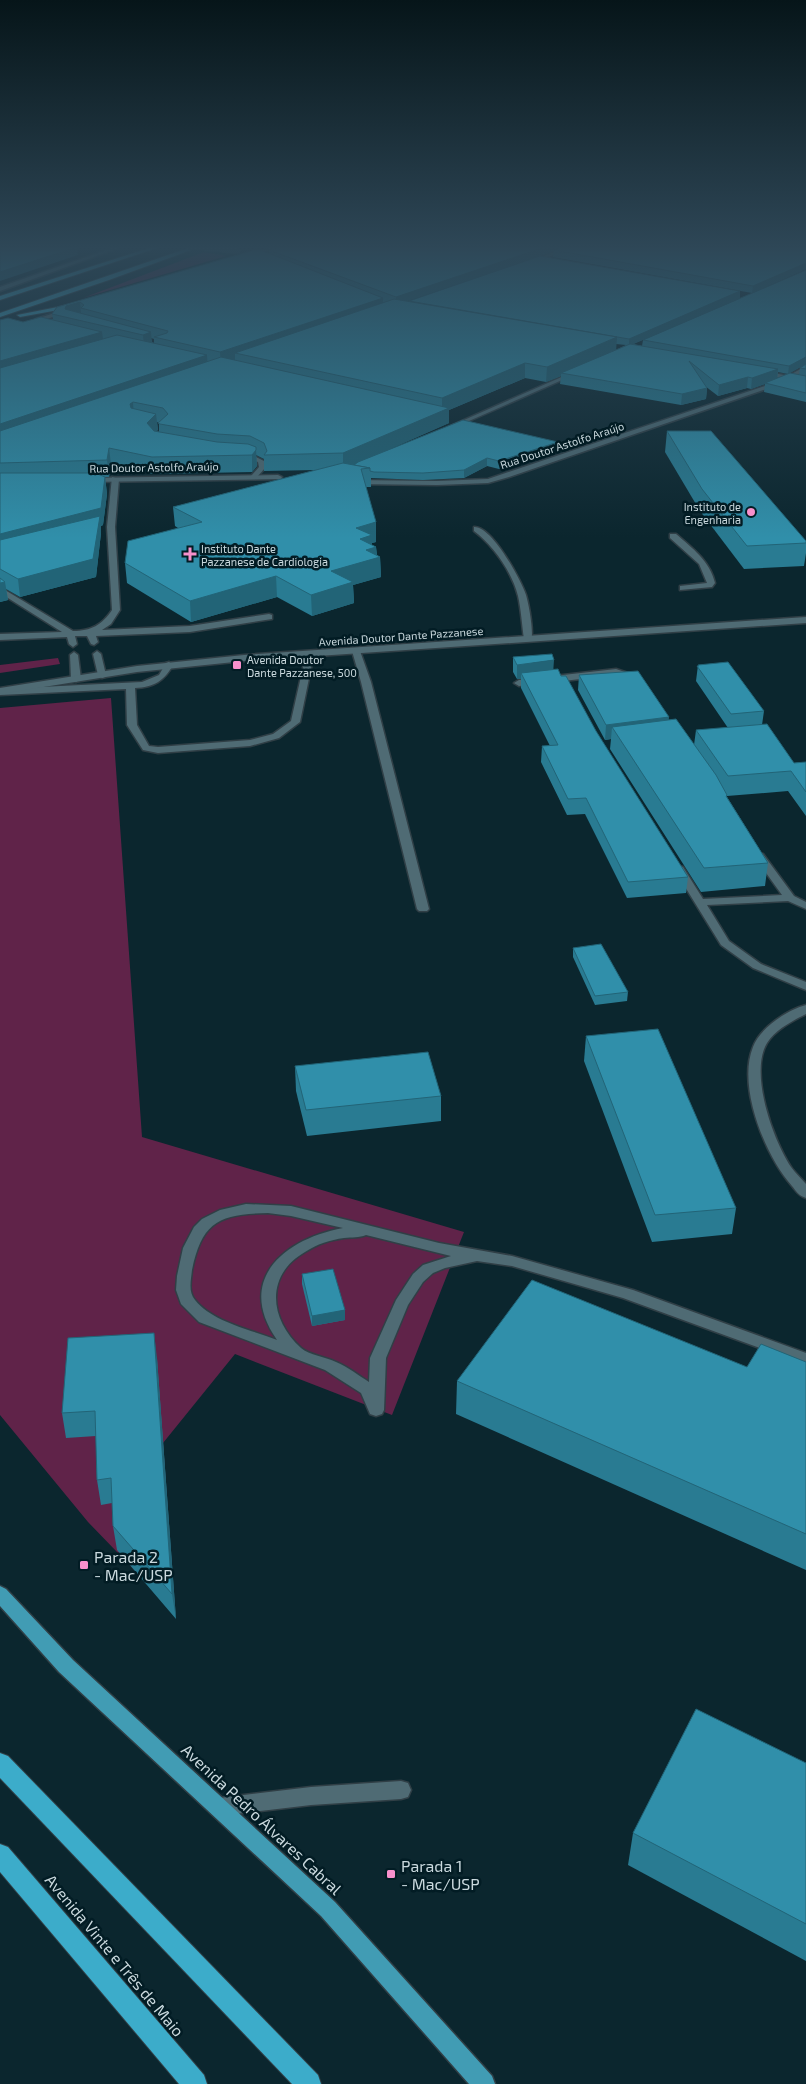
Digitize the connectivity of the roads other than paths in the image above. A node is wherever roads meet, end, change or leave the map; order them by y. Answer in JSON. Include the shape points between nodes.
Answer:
{"nodes":[{"id":1,"x":806,"y":368,"type":"edge"},
{"id":2,"x":581,"y":371,"type":"edge"},
{"id":3,"x":753,"y":372,"type":"edge"},
{"id":4,"x":788,"y":378,"type":"junction"},
{"id":5,"x":806,"y":381,"type":"edge"},
{"id":6,"x":455,"y":420,"type":"dead end"},
{"id":7,"x":464,"y":422,"type":"junction"},
{"id":8,"x":446,"y":429,"type":"edge"},
{"id":9,"x":234,"y":454,"type":"edge"},
{"id":10,"x":255,"y":476,"type":"junction"},
{"id":11,"x":278,"y":477,"type":"edge"},
{"id":12,"x":115,"y":479,"type":"junction"},
{"id":13,"x":347,"y":480,"type":"edge"},
{"id":14,"x":115,"y":492,"type":"junction"},
{"id":15,"x":111,"y":527,"type":"junction"},
{"id":16,"x":102,"y":529,"type":"edge"},
{"id":17,"x":477,"y":529,"type":"dead end"},
{"id":18,"x":672,"y":536,"type":"dead end"},
{"id":19,"x":683,"y":588,"type":"dead end"},
{"id":20,"x":0,"y":589,"type":"edge"},
{"id":21,"x":269,"y":617,"type":"dead end"},
{"id":22,"x":806,"y":620,"type":"edge"},
{"id":23,"x":90,"y":632,"type":"junction"},
{"id":24,"x":70,"y":633,"type":"junction"},
{"id":25,"x":0,"y":637,"type":"edge"},
{"id":26,"x":528,"y":639,"type":"junction"},
{"id":27,"x":94,"y":642,"type":"dead end"},
{"id":28,"x":73,"y":644,"type":"dead end"},
{"id":29,"x":356,"y":651,"type":"junction"},
{"id":30,"x":97,"y":654,"type":"dead end"},
{"id":31,"x":310,"y":654,"type":"junction"},
{"id":32,"x":74,"y":655,"type":"dead end"},
{"id":33,"x":169,"y":665,"type":"junction"},
{"id":34,"x":102,"y":675,"type":"junction"},
{"id":35,"x":76,"y":679,"type":"junction"},
{"id":36,"x":640,"y":681,"type":"edge"},
{"id":37,"x":518,"y":683,"type":"dead end"},
{"id":38,"x":130,"y":687,"type":"junction"},
{"id":39,"x":0,"y":691,"type":"edge"},
{"id":40,"x":751,"y":846,"type":"edge"},
{"id":41,"x":674,"y":861,"type":"edge"},
{"id":42,"x":790,"y":898,"type":"junction"},
{"id":43,"x":700,"y":902,"type":"junction"},
{"id":44,"x":806,"y":906,"type":"edge"},
{"id":45,"x":422,"y":908,"type":"dead end"},
{"id":46,"x":806,"y":986,"type":"edge"},
{"id":47,"x":806,"y":1009,"type":"edge"},
{"id":48,"x":806,"y":1193,"type":"edge"},
{"id":49,"x":377,"y":1233,"type":"junction"},
{"id":50,"x":477,"y":1256,"type":"junction"},
{"id":51,"x":297,"y":1353,"type":"junction"},
{"id":52,"x":806,"y":1359,"type":"edge"},
{"id":53,"x":0,"y":1594,"type":"edge"},
{"id":54,"x":0,"y":1763,"type":"edge"},
{"id":55,"x":401,"y":1790,"type":"dead end"},
{"id":56,"x":219,"y":1807,"type":"junction"},
{"id":57,"x":0,"y":1855,"type":"edge"},
{"id":58,"x":195,"y":2084,"type":"edge"},
{"id":59,"x":309,"y":2084,"type":"edge"},
{"id":60,"x":484,"y":2084,"type":"edge"}],
"edges":[{"from":1,"to":4,"type":"street","name":"Rua Doutor Astolfo Araújo"},
{"from":2,"to":7,"type":"street"},
{"from":3,"to":4,"type":"street"},
{"from":4,"to":5,"type":"street"},
{"from":4,"to":13,"type":"street","name":"Rua Doutor Astolfo Araújo","via":[[488,481],[366,483]]},
{"from":6,"to":7,"type":"street"},
{"from":7,"to":8,"type":"street"},
{"from":9,"to":10,"type":"street","via":[[261,461],[263,467]]},
{"from":10,"to":11,"type":"street","name":"Rua Doutor Astolfo Araújo"},
{"from":10,"to":12,"type":"street","name":"Rua Doutor Astolfo Araújo"},
{"from":12,"to":14,"type":"street"},
{"from":12,"to":14,"type":"street","name":"Rua Doutor Astolfo Araújo","via":[[78,483]]},
{"from":14,"to":15,"type":"street"},
{"from":15,"to":16,"type":"street"},
{"from":15,"to":23,"type":"street","via":[[116,610],[108,622]]},
{"from":17,"to":26,"type":"street","via":[[489,538],[515,578],[522,596]]},
{"from":18,"to":19,"type":"street","via":[[704,566],[711,579],[709,585]]},
{"from":20,"to":24,"type":"street"},
{"from":21,"to":23,"type":"street","via":[[190,629]]},
{"from":22,"to":26,"type":"street","name":"Avenida Doutor Dante Pazzanese"},
{"from":23,"to":24,"type":"street"},
{"from":23,"to":27,"type":"street"},
{"from":24,"to":25,"type":"street"},
{"from":24,"to":28,"type":"street"},
{"from":26,"to":29,"type":"street","name":"Avenida Doutor Dante Pazzanese"},
{"from":29,"to":31,"type":"street","name":"Avenida Doutor Dante Pazzanese"},
{"from":29,"to":45,"type":"street"},
{"from":30,"to":34,"type":"street"},
{"from":31,"to":33,"type":"street","name":"Avenida Doutor Dante Pazzanese"},
{"from":31,"to":38,"type":"street","via":[[295,722],[276,736],[250,743],[158,750],[146,748],[132,724]]},
{"from":32,"to":35,"type":"street"},
{"from":33,"to":34,"type":"street","name":"Avenida Doutor Dante Pazzanese"},
{"from":33,"to":38,"type":"street","via":[[162,677],[154,682]]},
{"from":34,"to":35,"type":"street","name":"Avenida Doutor Dante Pazzanese"},
{"from":35,"to":39,"type":"street","name":"Avenida Doutor Dante Pazzanese"},
{"from":36,"to":37,"type":"street","via":[[630,674],[616,672],[567,682]]},
{"from":38,"to":39,"type":"street"},
{"from":40,"to":42,"type":"street"},
{"from":41,"to":43,"type":"street"},
{"from":42,"to":43,"type":"street"},
{"from":42,"to":44,"type":"street"},
{"from":43,"to":46,"type":"street","via":[[725,943],[756,966]]},
{"from":47,"to":48,"type":"street","via":[[784,1019],[759,1045],[753,1074],[763,1117],[782,1165]]},
{"from":49,"to":50,"type":"street"},
{"from":49,"to":51,"type":"street","via":[[351,1231],[325,1236],[292,1253],[279,1266],[271,1279],[268,1302],[276,1327]]},
{"from":49,"to":51,"type":"street","via":[[315,1215],[259,1209],[237,1210],[217,1216],[200,1228],[189,1251],[182,1286],[187,1303],[204,1318]]},
{"from":50,"to":51,"type":"street","via":[[456,1258],[428,1269],[418,1278],[401,1304],[378,1358],[376,1410],[368,1389],[332,1366]]},
{"from":50,"to":52,"type":"street","via":[[512,1261],[628,1294]]},
{"from":53,"to":56,"type":"main road","name":"Avenida Pedro Álvares Cabral","via":[[66,1666]]},
{"from":54,"to":59,"type":"highway"},
{"from":55,"to":56,"type":"street"},
{"from":56,"to":60,"type":"main road","name":"Avenida Pedro Álvares Cabral","via":[[328,1909]]},
{"from":57,"to":58,"type":"highway","name":"Avenida Vinte e Três de Maio"}]}
